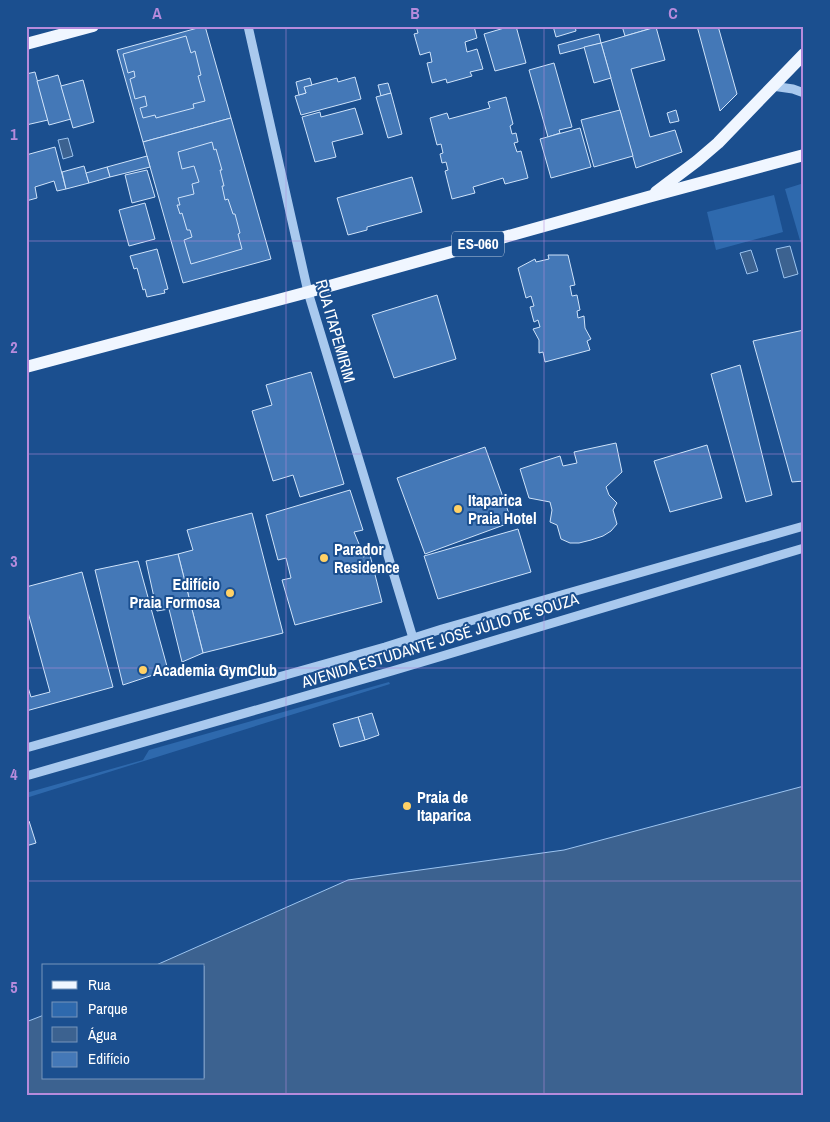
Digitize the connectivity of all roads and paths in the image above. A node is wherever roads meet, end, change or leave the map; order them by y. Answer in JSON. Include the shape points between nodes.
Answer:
{"nodes":[{"id":1,"x":93,"y":26,"type":"edge"},
{"id":2,"x":248,"y":26,"type":"edge"},
{"id":3,"x":26,"y":44,"type":"edge"},
{"id":4,"x":804,"y":54,"type":"edge"},
{"id":5,"x":772,"y":86,"type":"junction"},
{"id":6,"x":804,"y":93,"type":"edge"},
{"id":7,"x":804,"y":155,"type":"edge"},
{"id":8,"x":648,"y":197,"type":"junction"},
{"id":9,"x":308,"y":292,"type":"junction"},
{"id":10,"x":26,"y":367,"type":"edge"},
{"id":11,"x":804,"y":526,"type":"edge"},
{"id":12,"x":804,"y":548,"type":"edge"},
{"id":13,"x":414,"y":638,"type":"junction"},
{"id":14,"x":26,"y":748,"type":"edge"},
{"id":15,"x":26,"y":776,"type":"edge"}],
"edges":[{"from":1,"to":3,"type":"main road"},
{"from":2,"to":9,"type":"street","name":"RUA ITAPEMIRIM"},
{"from":4,"to":5,"type":"main road","number":"ES-060"},
{"from":5,"to":6,"type":"street","via":[[793,88]]},
{"from":5,"to":8,"type":"main road","number":"ES-060","via":[[718,143]]},
{"from":7,"to":8,"type":"main road","number":"ES-060"},
{"from":8,"to":9,"type":"main road","number":"ES-060"},
{"from":9,"to":10,"type":"main road","number":"ES-060"},
{"from":9,"to":13,"type":"street","name":"RUA ITAPEMIRIM"},
{"from":11,"to":13,"type":"street","name":"AVENIDA ESTUDANTE JOSÉ JÚLIO DE SOUZA"},
{"from":12,"to":15,"type":"street","name":"AVENIDA ESTUDANTE JOSÉ JÚLIO DE SOUZA"},
{"from":13,"to":14,"type":"street","name":"AVENIDA ESTUDANTE JOSÉ JÚLIO DE SOUZA"}]}
